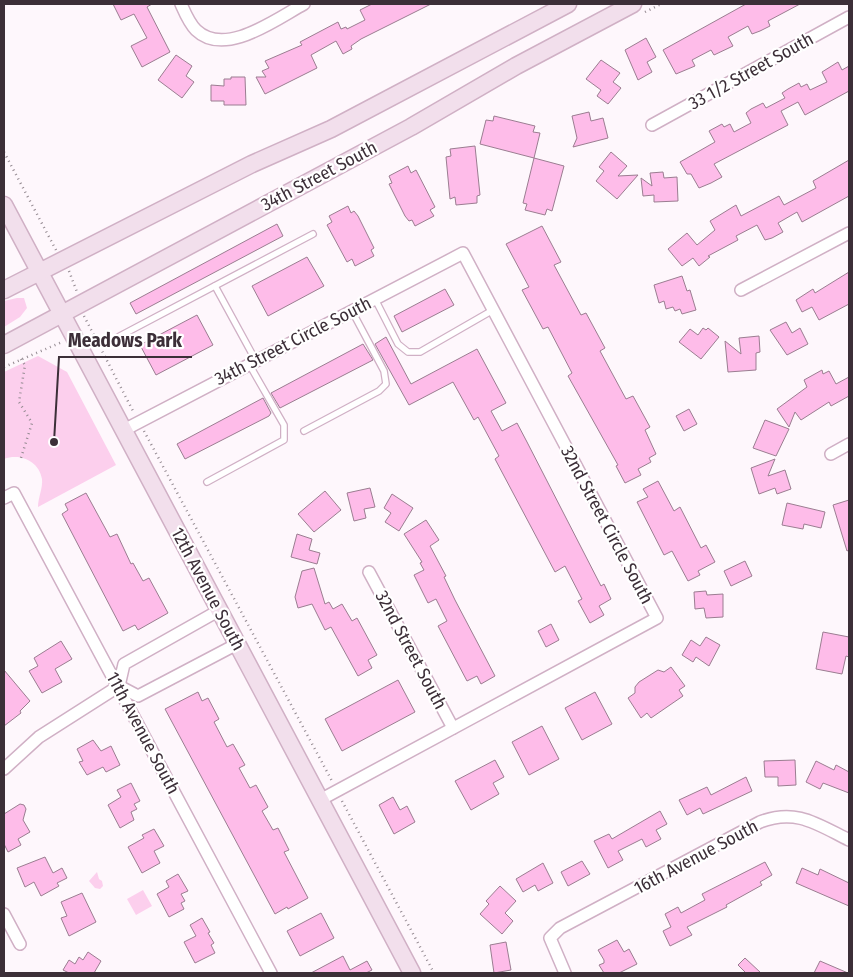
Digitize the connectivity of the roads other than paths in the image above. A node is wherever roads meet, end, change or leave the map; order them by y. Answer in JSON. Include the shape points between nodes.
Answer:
{"nodes":[{"id":1,"x":181,"y":4,"type":"edge"},
{"id":2,"x":304,"y":4,"type":"edge"},
{"id":3,"x":568,"y":4,"type":"edge"},
{"id":4,"x":633,"y":4,"type":"edge"},
{"id":5,"x":849,"y":17,"type":"edge"},
{"id":6,"x":652,"y":125,"type":"dead end"},
{"id":7,"x":4,"y":205,"type":"edge"},
{"id":8,"x":849,"y":233,"type":"edge"},
{"id":9,"x":313,"y":234,"type":"dead end"},
{"id":10,"x":463,"y":253,"type":"joint"},
{"id":11,"x":40,"y":271,"type":"junction"},
{"id":12,"x":215,"y":286,"type":"junction"},
{"id":13,"x":4,"y":290,"type":"edge"},
{"id":14,"x":741,"y":290,"type":"dead end"},
{"id":15,"x":375,"y":299,"type":"junction"},
{"id":16,"x":493,"y":310,"type":"junction"},
{"id":17,"x":352,"y":311,"type":"junction"},
{"id":18,"x":62,"y":313,"type":"junction"},
{"id":19,"x":118,"y":337,"type":"dead end"},
{"id":20,"x":4,"y":345,"type":"edge"},
{"id":21,"x":252,"y":362,"type":"junction"},
{"id":22,"x":124,"y":430,"type":"junction"},
{"id":23,"x":304,"y":431,"type":"dead end"},
{"id":24,"x":849,"y":444,"type":"edge"},
{"id":25,"x":831,"y":454,"type":"dead end"},
{"id":26,"x":207,"y":482,"type":"dead end"},
{"id":27,"x":9,"y":495,"type":"edge"},
{"id":28,"x":369,"y":572,"type":"dead end"},
{"id":29,"x":218,"y":611,"type":"junction"},
{"id":30,"x":236,"y":644,"type":"junction"},
{"id":31,"x":119,"y":686,"type":"junction"},
{"id":32,"x":453,"y":728,"type":"junction"},
{"id":33,"x":4,"y":769,"type":"edge"},
{"id":34,"x":320,"y":800,"type":"junction"},
{"id":35,"x":849,"y":840,"type":"edge"},
{"id":36,"x":4,"y":914,"type":"edge"},
{"id":37,"x":20,"y":944,"type":"dead end"},
{"id":38,"x":271,"y":973,"type":"edge"},
{"id":39,"x":412,"y":973,"type":"edge"},
{"id":40,"x":565,"y":973,"type":"edge"}],
"edges":[{"from":1,"to":2,"type":"street","via":[[197,31],[222,41],[240,38]]},
{"from":3,"to":11,"type":"main road","name":"34th Street South","via":[[331,129],[252,164]]},
{"from":4,"to":18,"type":"main road","name":"34th Street South","via":[[411,127]]},
{"from":5,"to":6,"type":"street","name":"33 1/2 Street South"},
{"from":7,"to":11,"type":"main road","name":"12th Avenue South"},
{"from":8,"to":14,"type":"street"},
{"from":9,"to":12,"type":"lane"},
{"from":10,"to":15,"type":"street","name":"34th Street Circle South"},
{"from":10,"to":16,"type":"street","name":"32nd Street Circle South"},
{"from":11,"to":13,"type":"main road","name":"34th Street South"},
{"from":11,"to":18,"type":"main road","name":"12th Avenue South"},
{"from":12,"to":19,"type":"lane"},
{"from":12,"to":21,"type":"lane"},
{"from":15,"to":16,"type":"lane","via":[[398,344],[408,352],[420,352]]},
{"from":15,"to":17,"type":"street","name":"34th Street Circle South"},
{"from":16,"to":32,"type":"street","name":"32nd Street Circle South","via":[[657,618]]},
{"from":17,"to":21,"type":"street","name":"34th Street Circle South"},
{"from":17,"to":23,"type":"lane","via":[[384,371],[386,384]]},
{"from":18,"to":20,"type":"main road","name":"34th Street South"},
{"from":18,"to":22,"type":"main road","name":"12th Avenue South"},
{"from":21,"to":22,"type":"street","name":"34th Street Circle South"},
{"from":21,"to":26,"type":"lane","via":[[284,425],[284,440]]},
{"from":22,"to":29,"type":"main road","name":"12th Avenue South"},
{"from":24,"to":25,"type":"street"},
{"from":27,"to":31,"type":"street","name":"11th Avenue South"},
{"from":28,"to":32,"type":"street","name":"32nd Street South"},
{"from":29,"to":30,"type":"main road","name":"12th Avenue South"},
{"from":29,"to":31,"type":"street","via":[[124,664]]},
{"from":30,"to":31,"type":"street","via":[[138,696]]},
{"from":30,"to":34,"type":"main road","name":"12th Avenue South"},
{"from":31,"to":33,"type":"street","via":[[39,737]]},
{"from":31,"to":38,"type":"street","name":"11th Avenue South"},
{"from":32,"to":34,"type":"street","name":"32nd Street Circle South"},
{"from":34,"to":39,"type":"main road","name":"12th Avenue South"},
{"from":35,"to":40,"type":"street","name":"16th Avenue South","via":[[795,816],[775,816],[760,822],[560,928],[550,938]]},
{"from":36,"to":37,"type":"street"}]}
